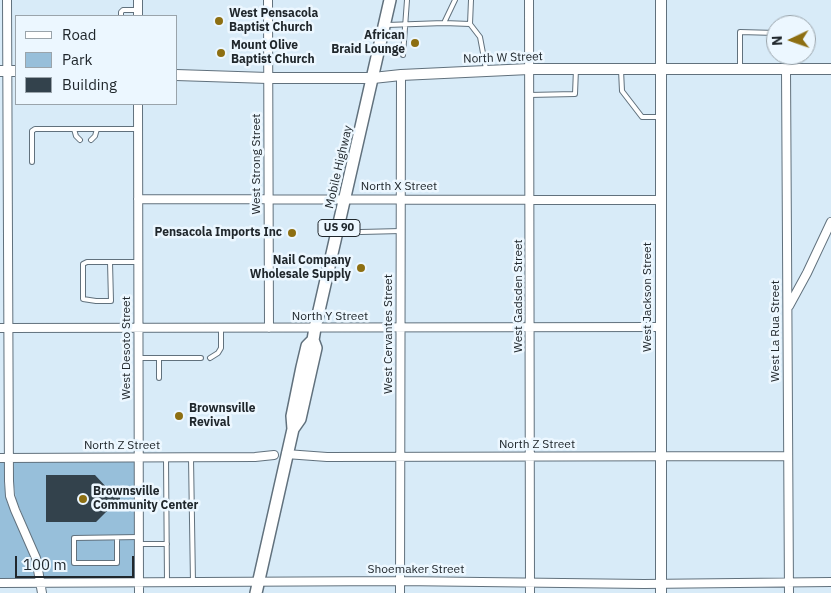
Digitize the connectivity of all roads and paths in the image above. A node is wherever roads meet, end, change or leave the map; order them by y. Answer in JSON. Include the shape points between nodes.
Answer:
{"nodes":[{"id":1,"x":7,"y":0,"type":"edge"},
{"id":2,"x":138,"y":0,"type":"edge"},
{"id":3,"x":268,"y":0,"type":"edge"},
{"id":4,"x":390,"y":0,"type":"edge"},
{"id":5,"x":408,"y":0,"type":"edge"},
{"id":6,"x":455,"y":0,"type":"edge"},
{"id":7,"x":471,"y":0,"type":"edge"},
{"id":8,"x":529,"y":0,"type":"edge"},
{"id":9,"x":661,"y":0,"type":"edge"},
{"id":10,"x":138,"y":13,"type":"edge"},
{"id":11,"x":121,"y":15,"type":"edge"},
{"id":12,"x":444,"y":23,"type":"junction"},
{"id":13,"x":405,"y":24,"type":"junction"},
{"id":14,"x":470,"y":24,"type":"junction"},
{"id":15,"x":385,"y":25,"type":"junction"},
{"id":16,"x":766,"y":33,"type":"edge"},
{"id":17,"x":403,"y":55,"type":"dead end"},
{"id":18,"x":529,"y":69,"type":"junction"},
{"id":19,"x":576,"y":69,"type":"junction"},
{"id":20,"x":621,"y":69,"type":"junction"},
{"id":21,"x":660,"y":69,"type":"junction"},
{"id":22,"x":740,"y":69,"type":"junction"},
{"id":23,"x":786,"y":69,"type":"junction"},
{"id":24,"x":831,"y":69,"type":"edge"},
{"id":25,"x":8,"y":71,"type":"edge"},
{"id":26,"x":486,"y":71,"type":"junction"},
{"id":27,"x":178,"y":75,"type":"edge"},
{"id":28,"x":402,"y":75,"type":"junction"},
{"id":29,"x":268,"y":78,"type":"junction"},
{"id":30,"x":373,"y":78,"type":"junction"},
{"id":31,"x":529,"y":95,"type":"junction"},
{"id":32,"x":138,"y":105,"type":"edge"},
{"id":33,"x":660,"y":117,"type":"junction"},
{"id":34,"x":74,"y":129,"type":"junction"},
{"id":35,"x":97,"y":129,"type":"junction"},
{"id":36,"x":138,"y":129,"type":"junction"},
{"id":37,"x":80,"y":140,"type":"dead end"},
{"id":38,"x":91,"y":140,"type":"dead end"},
{"id":39,"x":32,"y":162,"type":"dead end"},
{"id":40,"x":346,"y":198,"type":"junction"},
{"id":41,"x":4,"y":199,"type":"edge"},
{"id":42,"x":138,"y":199,"type":"junction"},
{"id":43,"x":268,"y":199,"type":"junction"},
{"id":44,"x":400,"y":199,"type":"junction"},
{"id":45,"x":530,"y":199,"type":"junction"},
{"id":46,"x":660,"y":200,"type":"junction"},
{"id":47,"x":831,"y":222,"type":"edge"},
{"id":48,"x":401,"y":231,"type":"junction"},
{"id":49,"x":361,"y":232,"type":"dead end"},
{"id":50,"x":110,"y":262,"type":"junction"},
{"id":51,"x":138,"y":262,"type":"junction"},
{"id":52,"x":788,"y":308,"type":"junction"},
{"id":53,"x":529,"y":327,"type":"junction"},
{"id":54,"x":661,"y":327,"type":"junction"},
{"id":55,"x":4,"y":328,"type":"edge"},
{"id":56,"x":138,"y":328,"type":"junction"},
{"id":57,"x":221,"y":328,"type":"junction"},
{"id":58,"x":268,"y":328,"type":"junction"},
{"id":59,"x":315,"y":328,"type":"junction"},
{"id":60,"x":401,"y":328,"type":"junction"},
{"id":61,"x":138,"y":358,"type":"junction"},
{"id":62,"x":159,"y":358,"type":"junction"},
{"id":63,"x":201,"y":358,"type":"dead end"},
{"id":64,"x":210,"y":358,"type":"dead end"},
{"id":65,"x":159,"y":378,"type":"dead end"},
{"id":66,"x":286,"y":454,"type":"junction"},
{"id":67,"x":274,"y":455,"type":"dead end"},
{"id":68,"x":530,"y":456,"type":"junction"},
{"id":69,"x":661,"y":456,"type":"junction"},
{"id":70,"x":788,"y":456,"type":"junction"},
{"id":71,"x":138,"y":457,"type":"junction"},
{"id":72,"x":166,"y":457,"type":"junction"},
{"id":73,"x":191,"y":457,"type":"junction"},
{"id":74,"x":400,"y":457,"type":"junction"},
{"id":75,"x":0,"y":458,"type":"edge"},
{"id":76,"x":9,"y":458,"type":"junction"},
{"id":77,"x":167,"y":503,"type":"junction"},
{"id":78,"x":138,"y":504,"type":"junction"},
{"id":79,"x":117,"y":538,"type":"junction"},
{"id":80,"x":138,"y":541,"type":"junction"},
{"id":81,"x":167,"y":544,"type":"junction"},
{"id":82,"x":400,"y":581,"type":"junction"},
{"id":83,"x":789,"y":582,"type":"junction"},
{"id":84,"x":831,"y":582,"type":"edge"},
{"id":85,"x":0,"y":583,"type":"edge"},
{"id":86,"x":40,"y":583,"type":"junction"},
{"id":87,"x":138,"y":583,"type":"junction"},
{"id":88,"x":168,"y":583,"type":"junction"},
{"id":89,"x":193,"y":583,"type":"junction"},
{"id":90,"x":530,"y":583,"type":"junction"},
{"id":91,"x":257,"y":588,"type":"edge"},
{"id":92,"x":661,"y":588,"type":"edge"},
{"id":93,"x":42,"y":593,"type":"edge"},
{"id":94,"x":138,"y":593,"type":"edge"},
{"id":95,"x":400,"y":593,"type":"edge"},
{"id":96,"x":530,"y":593,"type":"edge"},
{"id":97,"x":789,"y":593,"type":"edge"}],
"edges":[{"from":1,"to":25,"type":"street"},
{"from":2,"to":10,"type":"street"},
{"from":3,"to":29,"type":"street","name":"West Strong Street"},
{"from":4,"to":15,"type":"main road","name":"Mobile Highway","number":"US 90"},
{"from":5,"to":13,"type":"lane"},
{"from":6,"to":12,"type":"lane"},
{"from":7,"to":14,"type":"lane"},
{"from":8,"to":18,"type":"street","name":"West Gadsden Street"},
{"from":9,"to":21,"type":"main road","name":"West Jackson Street"},
{"from":10,"to":11,"type":"lane","via":[[123,10]]},
{"from":12,"to":13,"type":"lane"},
{"from":12,"to":14,"type":"lane"},
{"from":13,"to":15,"type":"lane"},
{"from":13,"to":17,"type":"lane"},
{"from":14,"to":26,"type":"lane","via":[[480,37]]},
{"from":15,"to":30,"type":"main road","name":"Mobile Highway","number":"US 90"},
{"from":16,"to":22,"type":"lane","via":[[740,32]]},
{"from":18,"to":19,"type":"main road","name":"North W Street"},
{"from":18,"to":26,"type":"main road","name":"North W Street"},
{"from":18,"to":31,"type":"street","name":"West Gadsden Street"},
{"from":19,"to":20,"type":"main road","name":"North W Street"},
{"from":19,"to":31,"type":"lane","via":[[575,94]]},
{"from":20,"to":21,"type":"main road","name":"North W Street"},
{"from":20,"to":33,"type":"lane","via":[[622,91],[642,117]]},
{"from":21,"to":22,"type":"main road","name":"North W Street"},
{"from":21,"to":33,"type":"main road","name":"West Jackson Street"},
{"from":22,"to":23,"type":"main road","name":"North W Street"},
{"from":23,"to":24,"type":"main road","name":"North W Street"},
{"from":23,"to":52,"type":"street","name":"West La Rua Street"},
{"from":25,"to":41,"type":"street"},
{"from":26,"to":28,"type":"main road","name":"North W Street"},
{"from":27,"to":29,"type":"main road","name":"North W Street"},
{"from":28,"to":30,"type":"main road","name":"North W Street"},
{"from":28,"to":44,"type":"street","name":"West Cervantes Street"},
{"from":29,"to":30,"type":"main road","name":"North W Street"},
{"from":29,"to":43,"type":"street","name":"West Strong Street"},
{"from":30,"to":40,"type":"main road","name":"Mobile Highway","number":"US 90"},
{"from":31,"to":45,"type":"street","name":"West Gadsden Street"},
{"from":32,"to":36,"type":"street","name":"West Desoto Street"},
{"from":33,"to":46,"type":"main road","name":"West Jackson Street"},
{"from":34,"to":35,"type":"lane"},
{"from":34,"to":37,"type":"lane"},
{"from":34,"to":39,"type":"lane","via":[[33,129]]},
{"from":35,"to":36,"type":"lane"},
{"from":35,"to":38,"type":"lane"},
{"from":36,"to":42,"type":"street","name":"West Desoto Street"},
{"from":40,"to":43,"type":"street","name":"North X Street"},
{"from":40,"to":44,"type":"street","name":"North X Street"},
{"from":40,"to":59,"type":"main road","name":"Mobile Highway","number":"US 90"},
{"from":41,"to":55,"type":"street"},
{"from":42,"to":43,"type":"street","name":"North X Street"},
{"from":42,"to":51,"type":"street","name":"West Desoto Street"},
{"from":43,"to":58,"type":"street","name":"West Strong Street"},
{"from":44,"to":45,"type":"street","name":"North X Street"},
{"from":44,"to":48,"type":"street","name":"West Cervantes Street"},
{"from":45,"to":46,"type":"street","name":"North X Street"},
{"from":45,"to":53,"type":"street","name":"West Gadsden Street"},
{"from":46,"to":54,"type":"main road","name":"West Jackson Street"},
{"from":47,"to":52,"type":"street"},
{"from":48,"to":49,"type":"lane"},
{"from":48,"to":60,"type":"street","name":"West Cervantes Street"},
{"from":50,"to":50,"type":"lane","via":[[83,264],[83,298],[96,302],[111,301]]},
{"from":50,"to":51,"type":"lane"},
{"from":51,"to":56,"type":"street","name":"West Desoto Street"},
{"from":52,"to":70,"type":"street","name":"West La Rua Street"},
{"from":53,"to":54,"type":"street","name":"North Y Street"},
{"from":53,"to":60,"type":"street","name":"North Y Street"},
{"from":53,"to":68,"type":"street","name":"West Gadsden Street"},
{"from":54,"to":69,"type":"main road","name":"West Jackson Street"},
{"from":55,"to":56,"type":"street","name":"North Y Street"},
{"from":55,"to":76,"type":"street"},
{"from":56,"to":57,"type":"street","name":"North Y Street"},
{"from":56,"to":61,"type":"street","name":"West Desoto Street"},
{"from":57,"to":58,"type":"street","name":"North Y Street"},
{"from":57,"to":64,"type":"lane","via":[[221,348]]},
{"from":58,"to":59,"type":"street","name":"North Y Street"},
{"from":59,"to":60,"type":"street","name":"North Y Street"},
{"from":59,"to":66,"type":"main road","name":"Mobile Highway","number":"US 90","via":[[302,367]]},
{"from":60,"to":74,"type":"street","name":"West Cervantes Street"},
{"from":61,"to":62,"type":"lane"},
{"from":61,"to":71,"type":"street","name":"West Desoto Street"},
{"from":62,"to":63,"type":"lane"},
{"from":62,"to":65,"type":"lane"},
{"from":66,"to":74,"type":"street","name":"North Z Street"},
{"from":66,"to":91,"type":"main road","name":"Mobile Highway","number":"US 90"},
{"from":67,"to":73,"type":"street","name":"North Z Street"},
{"from":68,"to":69,"type":"street","name":"North Z Street"},
{"from":68,"to":74,"type":"street","name":"North Z Street"},
{"from":68,"to":90,"type":"street","name":"West Gadsden Street"},
{"from":69,"to":70,"type":"street","name":"North Z Street"},
{"from":69,"to":92,"type":"main road","name":"West Jackson Street"},
{"from":70,"to":83,"type":"street","name":"West La Rua Street"},
{"from":71,"to":72,"type":"street","name":"North Z Street"},
{"from":71,"to":76,"type":"street","name":"North Z Street"},
{"from":71,"to":78,"type":"street","name":"West Desoto Street"},
{"from":72,"to":73,"type":"street","name":"North Z Street"},
{"from":72,"to":77,"type":"lane"},
{"from":73,"to":89,"type":"lane"},
{"from":74,"to":82,"type":"street","name":"West Cervantes Street"},
{"from":75,"to":76,"type":"street","name":"North Z Street"},
{"from":76,"to":86,"type":"street","via":[[11,501],[36,558]]},
{"from":77,"to":78,"type":"lane"},
{"from":77,"to":81,"type":"lane"},
{"from":78,"to":80,"type":"street","name":"West Desoto Street"},
{"from":79,"to":79,"type":"lane","via":[[74,538],[74,563],[117,563]]},
{"from":79,"to":80,"type":"lane"},
{"from":80,"to":81,"type":"lane"},
{"from":80,"to":87,"type":"street","name":"West Desoto Street"},
{"from":81,"to":88,"type":"lane"},
{"from":82,"to":90,"type":"street","name":"Shoemaker Street"},
{"from":82,"to":91,"type":"street","name":"Shoemaker Street"},
{"from":82,"to":95,"type":"street","name":"West Cervantes Street"},
{"from":83,"to":84,"type":"street","name":"Shoemaker Street"},
{"from":83,"to":92,"type":"street","name":"Shoemaker Street"},
{"from":83,"to":97,"type":"street","name":"West La Rua Street"},
{"from":85,"to":86,"type":"street","name":"Shoemaker Street"},
{"from":86,"to":87,"type":"street","name":"Shoemaker Street"},
{"from":86,"to":93,"type":"street"},
{"from":87,"to":88,"type":"street","name":"Shoemaker Street"},
{"from":87,"to":94,"type":"street","name":"West Desoto Street"},
{"from":88,"to":89,"type":"street","name":"Shoemaker Street"},
{"from":89,"to":91,"type":"street","name":"Shoemaker Street"},
{"from":90,"to":92,"type":"street","name":"Shoemaker Street"},
{"from":90,"to":96,"type":"street","name":"West Gadsden Street"}]}
